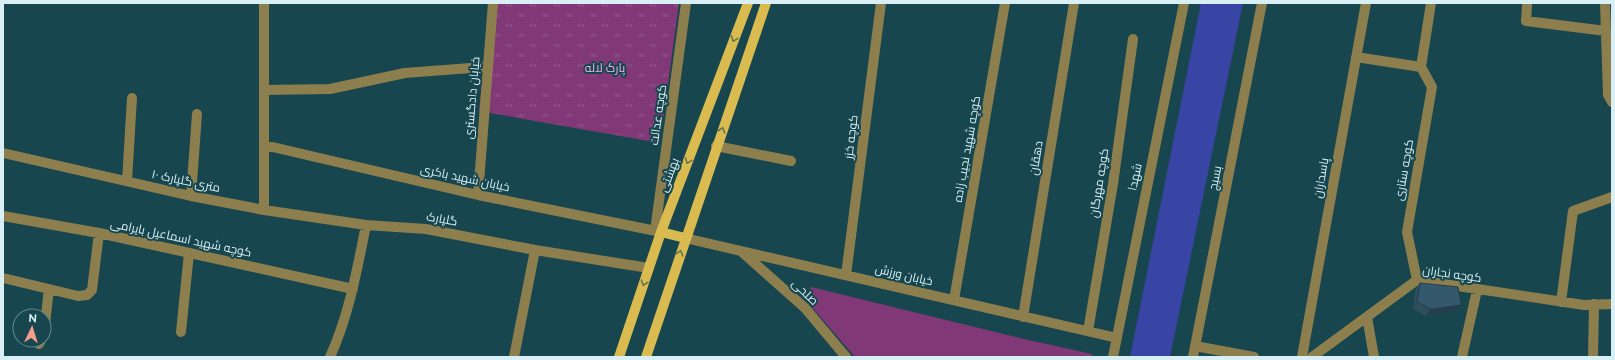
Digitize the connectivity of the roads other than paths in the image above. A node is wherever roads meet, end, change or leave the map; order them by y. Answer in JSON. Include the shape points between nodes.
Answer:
{"nodes":[{"id":1,"x":264,"y":3,"type":"edge"},
{"id":2,"x":493,"y":3,"type":"edge"},
{"id":3,"x":686,"y":3,"type":"edge"},
{"id":4,"x":748,"y":3,"type":"edge"},
{"id":5,"x":766,"y":3,"type":"edge"},
{"id":6,"x":881,"y":3,"type":"edge"},
{"id":7,"x":1005,"y":3,"type":"edge"},
{"id":8,"x":1074,"y":3,"type":"edge"},
{"id":9,"x":1184,"y":3,"type":"edge"},
{"id":10,"x":1262,"y":3,"type":"edge"},
{"id":11,"x":1366,"y":3,"type":"edge"},
{"id":12,"x":1431,"y":3,"type":"edge"},
{"id":13,"x":1605,"y":3,"type":"edge"},
{"id":14,"x":1527,"y":5,"type":"dead end"},
{"id":15,"x":1606,"y":30,"type":"junction"},
{"id":16,"x":1133,"y":38,"type":"dead end"},
{"id":17,"x":1356,"y":57,"type":"junction"},
{"id":18,"x":484,"y":67,"type":"dead end"},
{"id":19,"x":1421,"y":68,"type":"junction"},
{"id":20,"x":264,"y":90,"type":"junction"},
{"id":21,"x":132,"y":98,"type":"dead end"},
{"id":22,"x":1612,"y":102,"type":"edge"},
{"id":23,"x":197,"y":114,"type":"dead end"},
{"id":24,"x":264,"y":145,"type":"junction"},
{"id":25,"x":716,"y":146,"type":"junction"},
{"id":26,"x":3,"y":153,"type":"edge"},
{"id":27,"x":791,"y":161,"type":"dead end"},
{"id":28,"x":127,"y":181,"type":"junction"},
{"id":29,"x":478,"y":194,"type":"junction"},
{"id":30,"x":191,"y":196,"type":"junction"},
{"id":31,"x":1612,"y":197,"type":"edge"},
{"id":32,"x":264,"y":210,"type":"junction"},
{"id":33,"x":3,"y":216,"type":"edge"},
{"id":34,"x":366,"y":225,"type":"junction"},
{"id":35,"x":658,"y":231,"type":"junction"},
{"id":36,"x":99,"y":233,"type":"junction"},
{"id":37,"x":685,"y":238,"type":"junction"},
{"id":38,"x":535,"y":250,"type":"junction"},
{"id":39,"x":740,"y":251,"type":"junction"},
{"id":40,"x":188,"y":253,"type":"junction"},
{"id":41,"x":649,"y":268,"type":"junction"},
{"id":42,"x":846,"y":275,"type":"junction"},
{"id":43,"x":3,"y":278,"type":"edge"},
{"id":44,"x":1417,"y":280,"type":"junction"},
{"id":45,"x":49,"y":289,"type":"junction"},
{"id":46,"x":353,"y":289,"type":"junction"},
{"id":47,"x":1477,"y":290,"type":"junction"},
{"id":48,"x":954,"y":300,"type":"junction"},
{"id":49,"x":1561,"y":302,"type":"junction"},
{"id":50,"x":1594,"y":304,"type":"junction"},
{"id":51,"x":1612,"y":304,"type":"edge"},
{"id":52,"x":47,"y":308,"type":"edge"},
{"id":53,"x":1368,"y":316,"type":"junction"},
{"id":54,"x":1023,"y":317,"type":"junction"},
{"id":55,"x":1088,"y":331,"type":"junction"},
{"id":56,"x":181,"y":332,"type":"dead end"},
{"id":57,"x":1117,"y":338,"type":"junction"},
{"id":58,"x":1195,"y":346,"type":"junction"},
{"id":59,"x":330,"y":357,"type":"edge"},
{"id":60,"x":514,"y":357,"type":"edge"},
{"id":61,"x":619,"y":357,"type":"edge"},
{"id":62,"x":646,"y":357,"type":"edge"},
{"id":63,"x":846,"y":357,"type":"edge"},
{"id":64,"x":1113,"y":357,"type":"edge"},
{"id":65,"x":1193,"y":357,"type":"edge"},
{"id":66,"x":1254,"y":357,"type":"edge"},
{"id":67,"x":1302,"y":357,"type":"edge"},
{"id":68,"x":1312,"y":357,"type":"edge"},
{"id":69,"x":1374,"y":357,"type":"edge"},
{"id":70,"x":1462,"y":357,"type":"edge"},
{"id":71,"x":1593,"y":357,"type":"edge"}],
"edges":[{"from":1,"to":20,"type":"street"},
{"from":2,"to":29,"type":"street","name":"خیابان دادگستری"},
{"from":3,"to":35,"type":"street","name":"کوچه عدالت"},
{"from":4,"to":35,"type":"main road","name":"بهشتی","one_way":true},
{"from":25,"to":5,"type":"main road","one_way":true},
{"from":6,"to":42,"type":"street","name":"کوچه خزر"},
{"from":7,"to":48,"type":"street","name":"کوچه شهید نجیب زاده"},
{"from":8,"to":54,"type":"street","name":"دهقان"},
{"from":9,"to":57,"type":"street","name":"شهدا"},
{"from":10,"to":58,"type":"street","name":"بسیج"},
{"from":11,"to":17,"type":"street","name":"پاسداران"},
{"from":12,"to":19,"type":"street"},
{"from":13,"to":15,"type":"street"},
{"from":14,"to":15,"type":"street","via":[[1526,21]]},
{"from":15,"to":22,"type":"street","via":[[1608,96]]},
{"from":16,"to":55,"type":"street","name":"کوچه مهرگان","via":[[1113,184]]},
{"from":17,"to":19,"type":"street"},
{"from":17,"to":67,"type":"street","name":"پاسداران"},
{"from":18,"to":20,"type":"street","via":[[405,73],[330,89]]},
{"from":19,"to":44,"type":"street","name":"کوچه ستاری","via":[[1432,87],[1407,232]]},
{"from":20,"to":24,"type":"street"},
{"from":21,"to":28,"type":"street"},
{"from":23,"to":30,"type":"street"},
{"from":24,"to":29,"type":"street","name":"خیابان شهید باکری"},
{"from":24,"to":32,"type":"street"},
{"from":25,"to":27,"type":"street"},
{"from":25,"to":37,"type":"main road"},
{"from":26,"to":28,"type":"street","name":"۱۰ متری گلپارک"},
{"from":28,"to":30,"type":"street","name":"۱۰ متری گلپارک"},
{"from":29,"to":35,"type":"street","name":"خیابان شهید باکری"},
{"from":30,"to":32,"type":"street","name":"۱۰ متری گلپارک"},
{"from":31,"to":49,"type":"street","via":[[1573,211]]},
{"from":32,"to":34,"type":"street","name":"۱۰ متری گلپارک"},
{"from":33,"to":36,"type":"street","name":"کوچه شهید اسماعیل بایرامی"},
{"from":34,"to":38,"type":"street","name":"گلپارک","via":[[426,229]]},
{"from":34,"to":46,"type":"street"},
{"from":35,"to":37,"type":"main road"},
{"from":35,"to":41,"type":"main road","name":"بهشتی"},
{"from":36,"to":40,"type":"street","name":"کوچه شهید اسماعیل بایرامی"},
{"from":36,"to":45,"type":"street","via":[[92,290],[87,295],[78,296]]},
{"from":37,"to":39,"type":"street","name":"خیابان ورزش"},
{"from":62,"to":37,"type":"main road","one_way":true},
{"from":38,"to":41,"type":"street","name":"گلپارک"},
{"from":38,"to":60,"type":"street"},
{"from":39,"to":42,"type":"street","name":"خیابان ورزش"},
{"from":39,"to":63,"type":"street","name":"صلحی","via":[[805,308]]},
{"from":40,"to":46,"type":"street","name":"کوچه شهید اسماعیل بایرامی"},
{"from":40,"to":56,"type":"street"},
{"from":41,"to":61,"type":"main road","name":"بهشتی","one_way":true},
{"from":42,"to":48,"type":"street","name":"خیابان ورزش"},
{"from":43,"to":45,"type":"street"},
{"from":44,"to":47,"type":"street","name":"کوچه نجاران"},
{"from":44,"to":53,"type":"street","name":"کوچه نجاران"},
{"from":45,"to":52,"type":"street"},
{"from":46,"to":59,"type":"street","via":[[340,335]]},
{"from":47,"to":49,"type":"street","name":"کوچه نجاران"},
{"from":47,"to":70,"type":"street"},
{"from":48,"to":54,"type":"street","name":"خیابان ورزش"},
{"from":49,"to":50,"type":"street","name":"کوچه نجاران"},
{"from":50,"to":51,"type":"street","name":"کوچه نجاران"},
{"from":50,"to":71,"type":"street"},
{"from":53,"to":68,"type":"street","name":"کوچه نجاران"},
{"from":53,"to":69,"type":"street"},
{"from":54,"to":55,"type":"street","name":"خیابان ورزش"},
{"from":55,"to":57,"type":"street","name":"خیابان ورزش"},
{"from":57,"to":64,"type":"street","name":"شهدا"},
{"from":58,"to":65,"type":"street","name":"بسیج"},
{"from":58,"to":66,"type":"street"}]}
